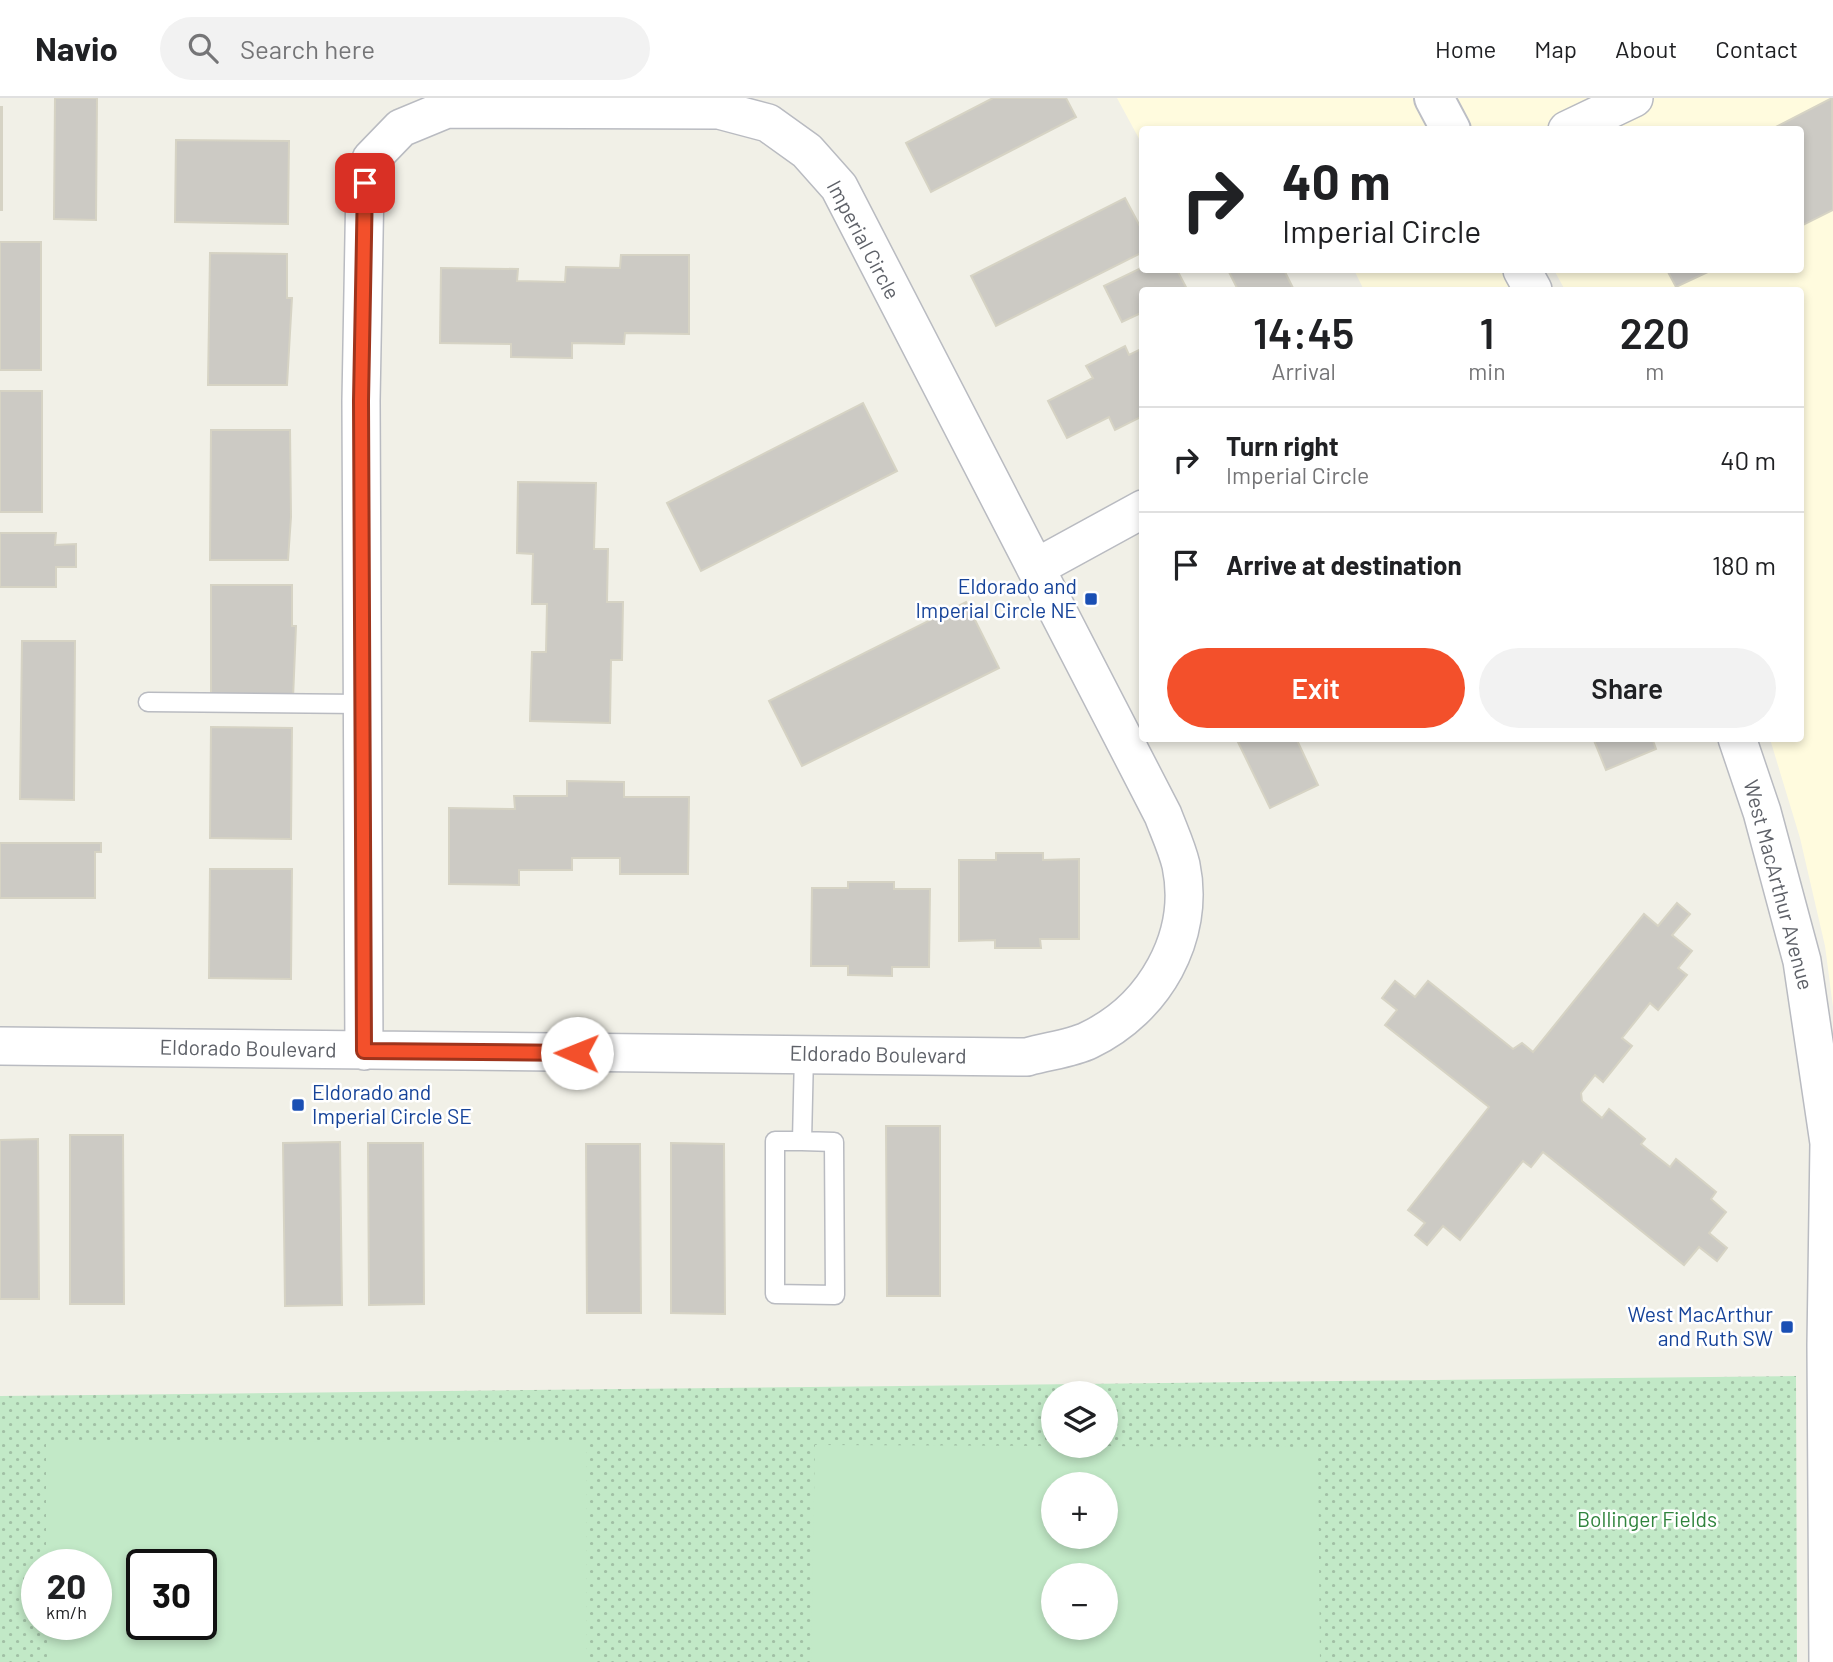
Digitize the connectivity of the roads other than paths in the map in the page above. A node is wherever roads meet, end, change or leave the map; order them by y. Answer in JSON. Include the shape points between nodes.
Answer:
{"nodes":[{"id":1,"x":1434,"y":98,"type":"edge"},
{"id":2,"x":1634,"y":98,"type":"edge"},
{"id":3,"x":1449,"y":126,"type":"edge"},
{"id":4,"x":1575,"y":126,"type":"edge"},
{"id":5,"x":1139,"y":511,"type":"edge"},
{"id":6,"x":1037,"y":567,"type":"junction"},
{"id":7,"x":148,"y":702,"type":"dead end"},
{"id":8,"x":362,"y":704,"type":"junction"},
{"id":9,"x":1738,"y":742,"type":"edge"},
{"id":10,"x":0,"y":1046,"type":"edge"},
{"id":11,"x":364,"y":1051,"type":"junction"},
{"id":12,"x":804,"y":1054,"type":"junction"},
{"id":13,"x":802,"y":1141,"type":"junction"},
{"id":14,"x":1831,"y":1143,"type":"edge"},
{"id":15,"x":1830,"y":1345,"type":"edge"},
{"id":16,"x":1828,"y":1662,"type":"edge"}],
"edges":[{"from":1,"to":3,"type":"street"},
{"from":2,"to":4,"type":"street"},
{"from":5,"to":6,"type":"street"},
{"from":6,"to":8,"type":"street","name":"Imperial Circle","via":[[839,187],[807,150],[768,123],[719,110],[447,109],[401,128],[371,159],[365,183]]},
{"from":6,"to":12,"type":"street","name":"Eldorado Boulevard","via":[[1163,814],[1181,865],[1184,907],[1171,962],[1143,1002],[1089,1041],[1027,1057]]},
{"from":7,"to":8,"type":"lane"},
{"from":8,"to":11,"type":"street","name":"Imperial Circle"},
{"from":9,"to":14,"type":"street","name":"West MacArthur Avenue","via":[[1802,961]]},
{"from":10,"to":11,"type":"street","name":"Eldorado Boulevard"},
{"from":11,"to":12,"type":"street","name":"Eldorado Boulevard"},
{"from":12,"to":13,"type":"lane"},
{"from":13,"to":13,"type":"lane","via":[[834,1142],[835,1294],[775,1294],[775,1141]]},
{"from":14,"to":15,"type":"street","name":"West MacArthur Avenue"},
{"from":15,"to":16,"type":"street","name":"West MacArthur Avenue"}]}
